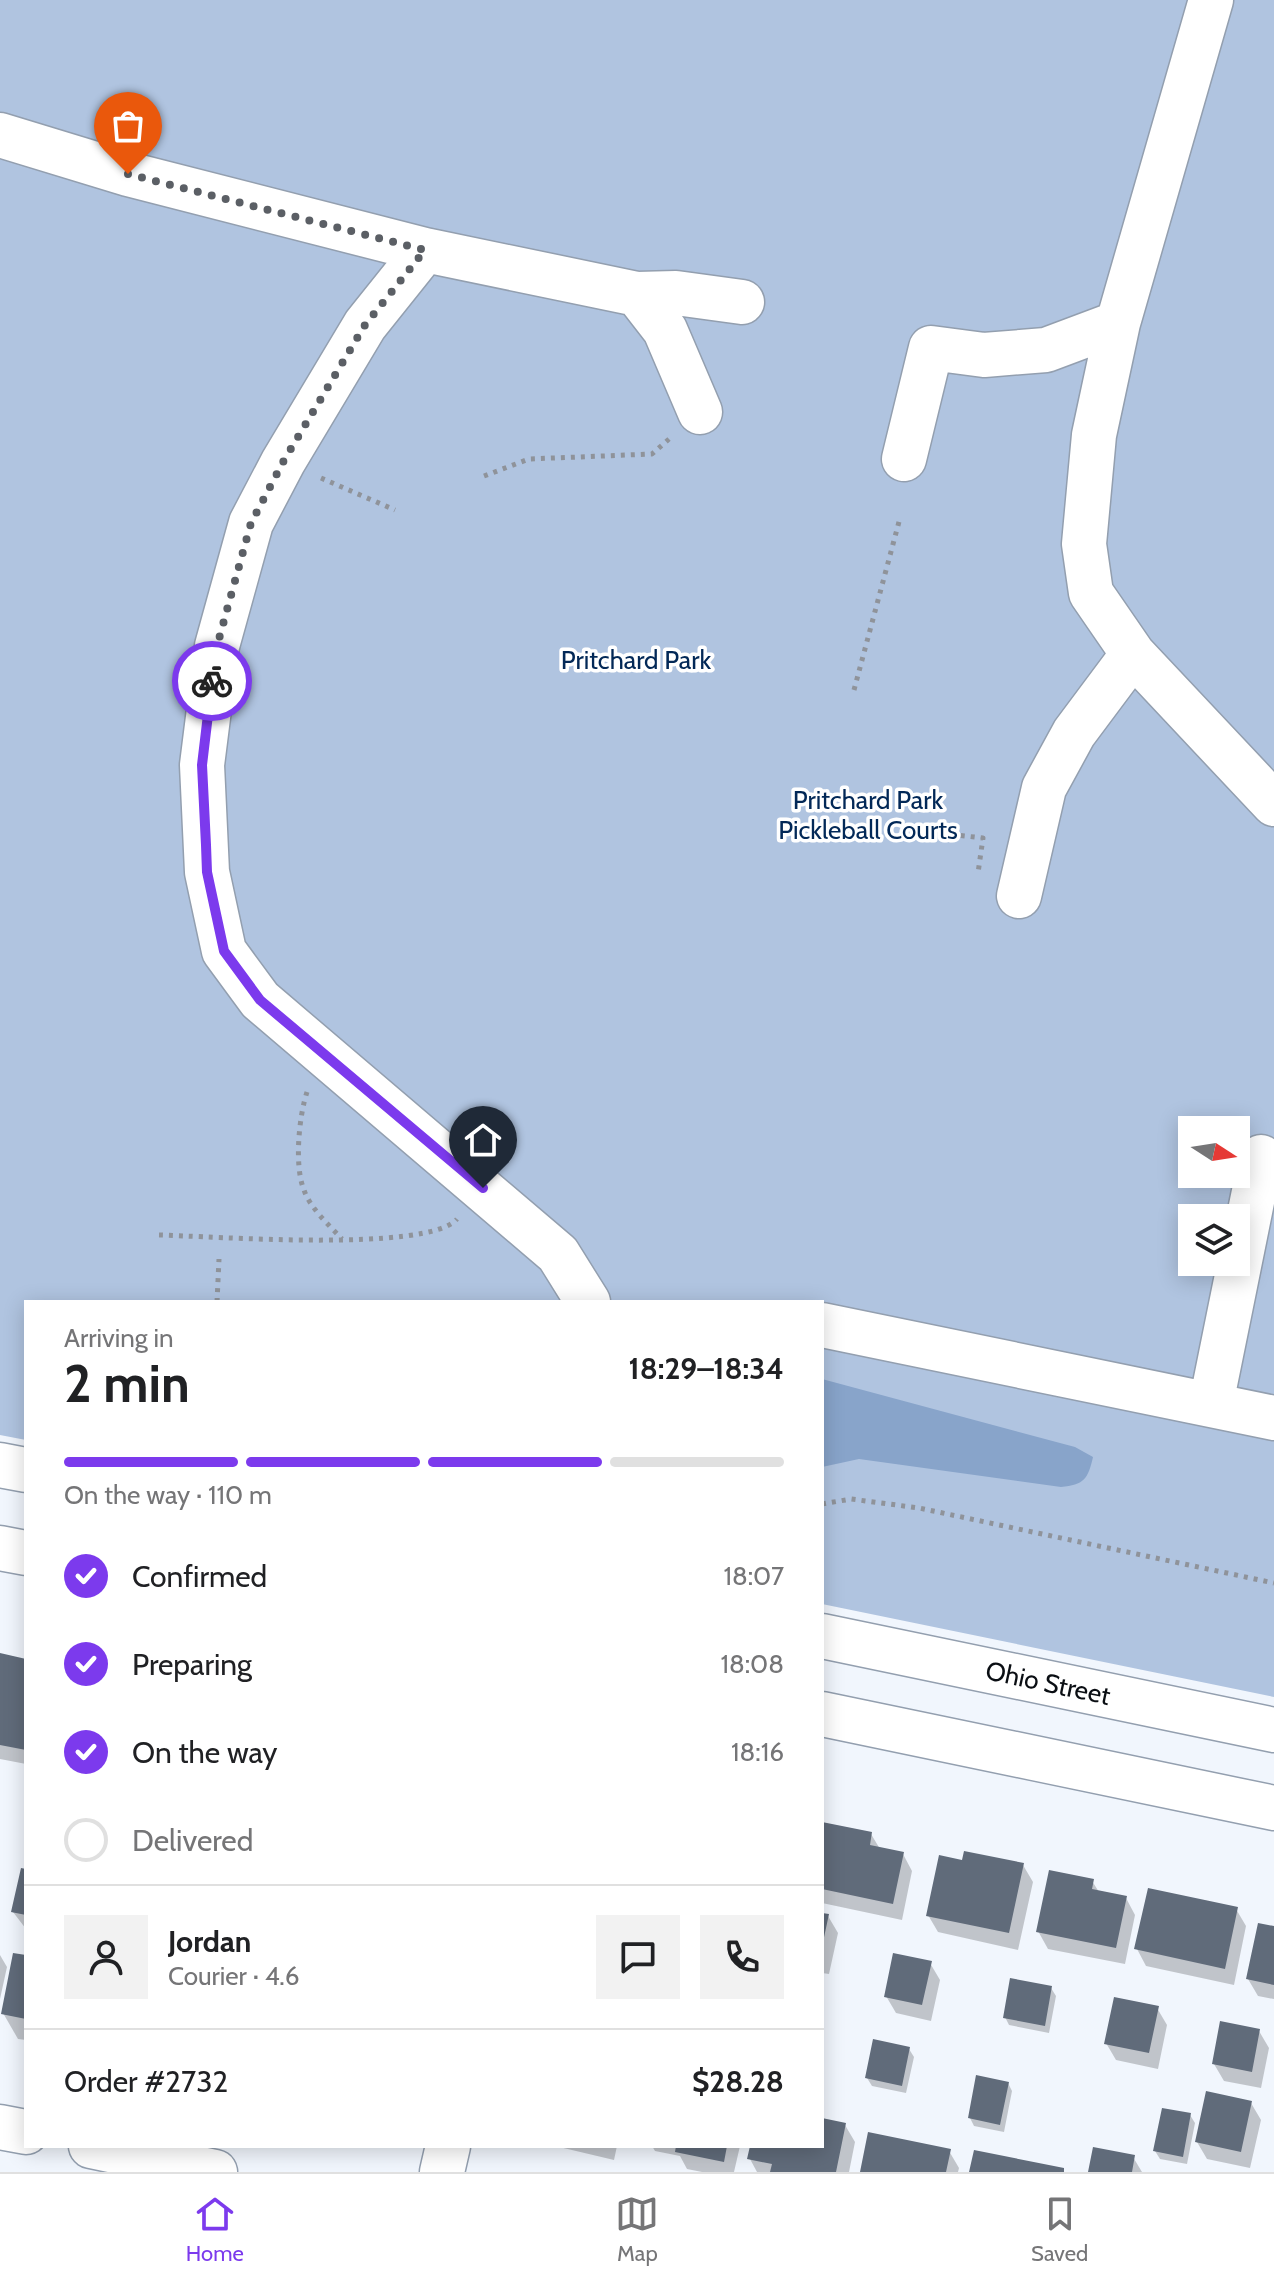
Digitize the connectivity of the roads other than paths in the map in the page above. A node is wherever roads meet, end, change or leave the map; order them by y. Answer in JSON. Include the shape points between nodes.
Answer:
{"nodes":[{"id":1,"x":1211,"y":0,"type":"edge"},
{"id":2,"x":0,"y":135,"type":"edge"},
{"id":3,"x":425,"y":250,"type":"junction"},
{"id":4,"x":637,"y":294,"type":"junction"},
{"id":5,"x":742,"y":302,"type":"dead end"},
{"id":6,"x":1118,"y":323,"type":"junction"},
{"id":7,"x":700,"y":412,"type":"road end"},
{"id":8,"x":904,"y":459,"type":"dead end"},
{"id":9,"x":1133,"y":654,"type":"junction"},
{"id":10,"x":1274,"y":804,"type":"edge"},
{"id":11,"x":1019,"y":896,"type":"dead end"},
{"id":12,"x":1261,"y":1157,"type":"dead end"},
{"id":13,"x":587,"y":1300,"type":"edge"},
{"id":14,"x":824,"y":1325,"type":"edge"},
{"id":15,"x":1211,"y":1404,"type":"junction"},
{"id":16,"x":1274,"y":1418,"type":"edge"},
{"id":17,"x":0,"y":1465,"type":"edge"},
{"id":18,"x":24,"y":1470,"type":"edge"},
{"id":19,"x":0,"y":1548,"type":"edge"},
{"id":20,"x":24,"y":1553,"type":"edge"},
{"id":21,"x":824,"y":1636,"type":"edge"},
{"id":22,"x":824,"y":1714,"type":"edge"},
{"id":23,"x":1274,"y":1730,"type":"edge"},
{"id":24,"x":1274,"y":1808,"type":"edge"},
{"id":25,"x":0,"y":2127,"type":"edge"},
{"id":26,"x":24,"y":2132,"type":"edge"},
{"id":27,"x":101,"y":2148,"type":"edge"},
{"id":28,"x":448,"y":2148,"type":"edge"},
{"id":29,"x":215,"y":2172,"type":"edge"},
{"id":30,"x":442,"y":2172,"type":"edge"}],
"edges":[{"from":1,"to":6,"type":"street"},
{"from":2,"to":3,"type":"street","via":[[128,174]]},
{"from":3,"to":4,"type":"street"},
{"from":3,"to":13,"type":"street","via":[[365,325],[251,523],[217,646],[202,765],[207,872],[224,951],[260,1000],[558,1254]]},
{"from":4,"to":5,"type":"street"},
{"from":4,"to":7,"type":"street","via":[[665,330]]},
{"from":6,"to":8,"type":"street","via":[[1046,350],[984,355],[931,348]]},
{"from":6,"to":9,"type":"street","via":[[1094,435],[1084,544],[1091,593]]},
{"from":9,"to":10,"type":"street"},
{"from":9,"to":11,"type":"street","via":[[1074,733],[1044,788]]},
{"from":12,"to":15,"type":"street"},
{"from":14,"to":15,"type":"street"},
{"from":15,"to":16,"type":"street"},
{"from":17,"to":18,"type":"street"},
{"from":19,"to":20,"type":"street"},
{"from":21,"to":23,"type":"street","name":"Ohio Street"},
{"from":22,"to":24,"type":"street"},
{"from":25,"to":26,"type":"street"},
{"from":27,"to":29,"type":"street"},
{"from":28,"to":30,"type":"street"}]}
